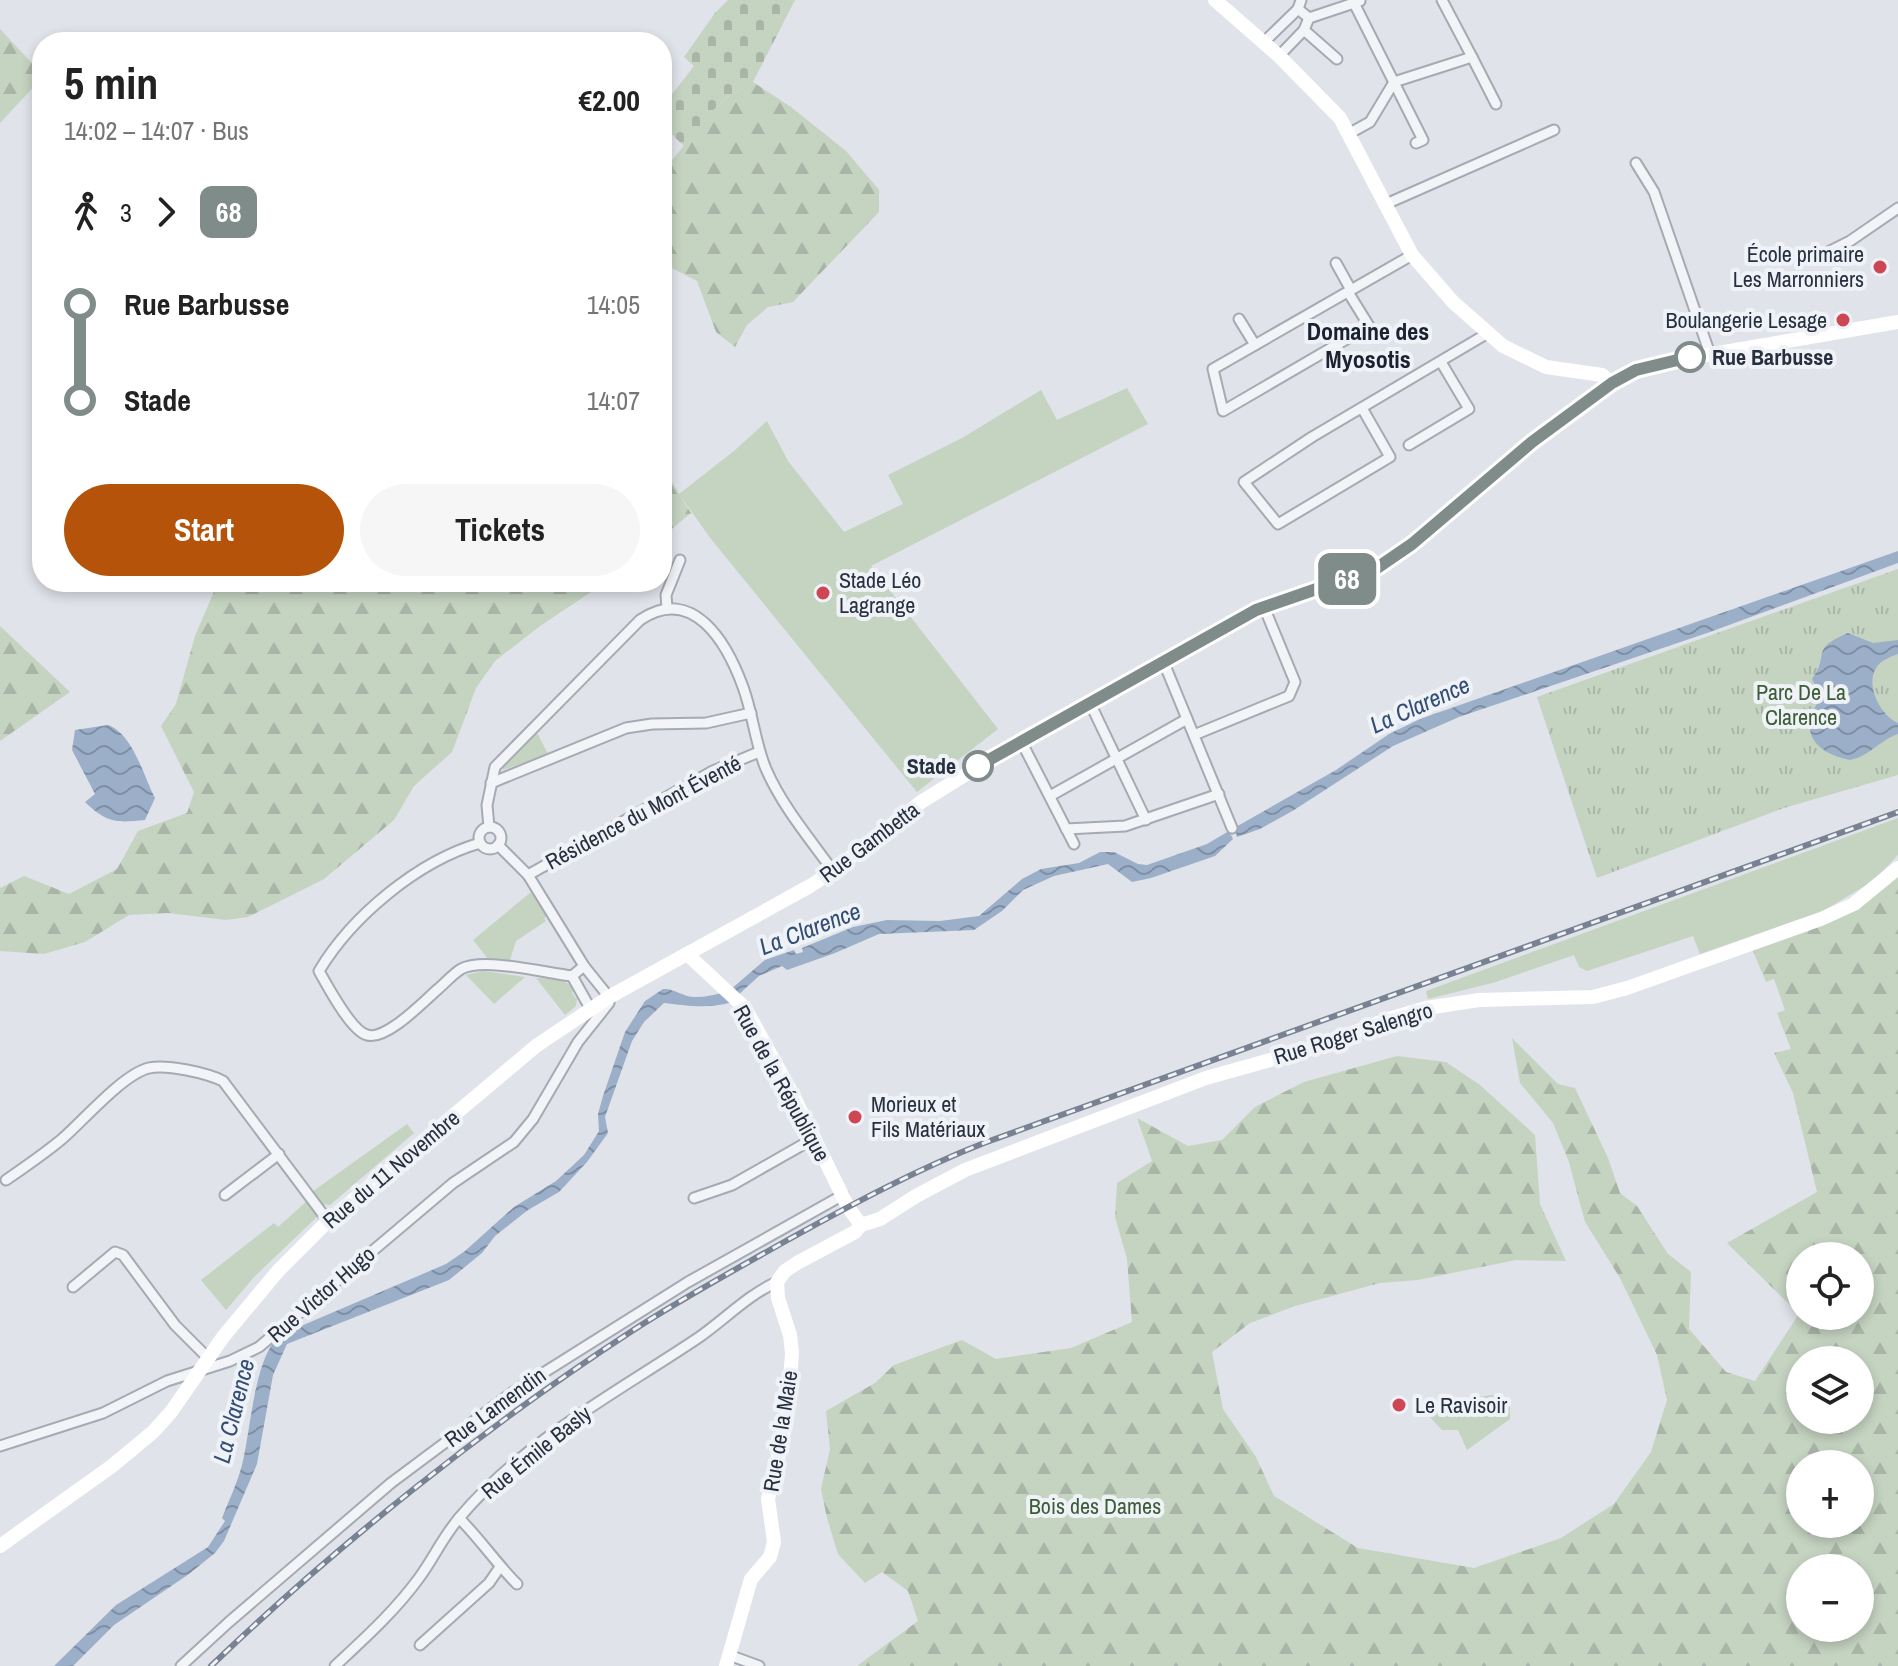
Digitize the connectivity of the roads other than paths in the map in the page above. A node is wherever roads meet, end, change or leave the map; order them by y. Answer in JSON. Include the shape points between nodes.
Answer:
{"nodes":[{"id":1,"x":1215,"y":0,"type":"edge"},
{"id":2,"x":1442,"y":0,"type":"edge"},
{"id":3,"x":1359,"y":1,"type":"edge"},
{"id":4,"x":1299,"y":3,"type":"edge"},
{"id":5,"x":1309,"y":18,"type":"junction"},
{"id":6,"x":1304,"y":30,"type":"junction"},
{"id":7,"x":1264,"y":42,"type":"junction"},
{"id":8,"x":1279,"y":56,"type":"junction"},
{"id":9,"x":1472,"y":57,"type":"junction"},
{"id":10,"x":1337,"y":59,"type":"dead end"},
{"id":11,"x":1394,"y":82,"type":"junction"},
{"id":12,"x":1496,"y":104,"type":"dead end"},
{"id":13,"x":1554,"y":130,"type":"dead end"},
{"id":14,"x":1350,"y":133,"type":"junction"},
{"id":15,"x":1416,"y":143,"type":"dead end"},
{"id":16,"x":1636,"y":163,"type":"dead end"},
{"id":17,"x":1386,"y":204,"type":"junction"},
{"id":18,"x":1898,"y":208,"type":"edge"},
{"id":19,"x":1824,"y":254,"type":"dead end"},
{"id":20,"x":1412,"y":255,"type":"junction"},
{"id":21,"x":1336,"y":263,"type":"dead end"},
{"id":22,"x":1350,"y":291,"type":"junction"},
{"id":23,"x":1239,"y":319,"type":"dead end"},
{"id":24,"x":1898,"y":322,"type":"edge"},
{"id":25,"x":1488,"y":333,"type":"junction"},
{"id":26,"x":1255,"y":345,"type":"junction"},
{"id":27,"x":1710,"y":354,"type":"junction"},
{"id":28,"x":1441,"y":362,"type":"junction"},
{"id":29,"x":1612,"y":383,"type":"junction"},
{"id":30,"x":1362,"y":408,"type":"junction"},
{"id":31,"x":1223,"y":411,"type":"junction"},
{"id":32,"x":1225,"y":422,"type":"dead end"},
{"id":33,"x":1409,"y":445,"type":"dead end"},
{"id":34,"x":680,"y":560,"type":"dead end"},
{"id":35,"x":672,"y":580,"type":"edge"},
{"id":36,"x":667,"y":592,"type":"edge"},
{"id":37,"x":1264,"y":607,"type":"junction"},
{"id":38,"x":667,"y":608,"type":"junction"},
{"id":39,"x":1164,"y":663,"type":"junction"},
{"id":40,"x":1090,"y":703,"type":"junction"},
{"id":41,"x":751,"y":713,"type":"junction"},
{"id":42,"x":1187,"y":719,"type":"junction"},
{"id":43,"x":1194,"y":735,"type":"junction"},
{"id":44,"x":1021,"y":741,"type":"junction"},
{"id":45,"x":759,"y":752,"type":"junction"},
{"id":46,"x":1115,"y":760,"type":"junction"},
{"id":47,"x":491,"y":783,"type":"junction"},
{"id":48,"x":1219,"y":794,"type":"junction"},
{"id":49,"x":1050,"y":796,"type":"junction"},
{"id":50,"x":1146,"y":820,"type":"junction"},
{"id":51,"x":489,"y":827,"type":"junction"},
{"id":52,"x":1232,"y":828,"type":"dead end"},
{"id":53,"x":1066,"y":829,"type":"junction"},
{"id":54,"x":480,"y":843,"type":"junction"},
{"id":55,"x":1074,"y":844,"type":"dead end"},
{"id":56,"x":498,"y":845,"type":"junction"},
{"id":57,"x":1898,"y":868,"type":"edge"},
{"id":58,"x":833,"y":871,"type":"junction"},
{"id":59,"x":528,"y":875,"type":"junction"},
{"id":60,"x":687,"y":954,"type":"junction"},
{"id":61,"x":584,"y":966,"type":"junction"},
{"id":62,"x":572,"y":976,"type":"junction"},
{"id":63,"x":609,"y":997,"type":"junction"},
{"id":64,"x":590,"y":1008,"type":"junction"},
{"id":65,"x":563,"y":1025,"type":"junction"},
{"id":66,"x":578,"y":1042,"type":"junction"},
{"id":67,"x":815,"y":1141,"type":"junction"},
{"id":68,"x":279,"y":1154,"type":"junction"},
{"id":69,"x":6,"y":1180,"type":"dead end"},
{"id":70,"x":225,"y":1195,"type":"dead end"},
{"id":71,"x":843,"y":1195,"type":"junction"},
{"id":72,"x":694,"y":1198,"type":"dead end"},
{"id":73,"x":328,"y":1221,"type":"junction"},
{"id":74,"x":861,"y":1225,"type":"junction"},
{"id":75,"x":777,"y":1282,"type":"junction"},
{"id":76,"x":73,"y":1287,"type":"dead end"},
{"id":77,"x":204,"y":1364,"type":"junction"},
{"id":78,"x":0,"y":1446,"type":"edge"},
{"id":79,"x":459,"y":1518,"type":"junction"},
{"id":80,"x":0,"y":1546,"type":"edge"},
{"id":81,"x":500,"y":1567,"type":"junction"},
{"id":82,"x":517,"y":1584,"type":"dead end"},
{"id":83,"x":420,"y":1645,"type":"dead end"},
{"id":84,"x":728,"y":1660,"type":"edge"},
{"id":85,"x":181,"y":1666,"type":"edge"},
{"id":86,"x":335,"y":1666,"type":"edge"},
{"id":87,"x":759,"y":1666,"type":"edge"}],
"edges":[{"from":1,"to":7,"type":"street"},
{"from":2,"to":9,"type":"street"},
{"from":3,"to":5,"type":"street"},
{"from":3,"to":11,"type":"street"},
{"from":4,"to":5,"type":"street"},
{"from":4,"to":7,"type":"street"},
{"from":5,"to":6,"type":"street"},
{"from":6,"to":8,"type":"street"},
{"from":6,"to":10,"type":"street"},
{"from":7,"to":8,"type":"street"},
{"from":8,"to":14,"type":"street","via":[[1328,103]]},
{"from":9,"to":11,"type":"street"},
{"from":9,"to":12,"type":"street"},
{"from":11,"to":14,"type":"street","via":[[1370,122]]},
{"from":11,"to":15,"type":"street","via":[[1423,140]]},
{"from":13,"to":17,"type":"street"},
{"from":14,"to":17,"type":"street"},
{"from":16,"to":27,"type":"street","via":[[1654,192]]},
{"from":17,"to":20,"type":"street"},
{"from":18,"to":19,"type":"street"},
{"from":20,"to":22,"type":"street"},
{"from":20,"to":25,"type":"street"},
{"from":21,"to":22,"type":"street"},
{"from":22,"to":26,"type":"street"},
{"from":22,"to":31,"type":"street","via":[[1369,326]]},
{"from":23,"to":26,"type":"street"},
{"from":24,"to":27,"type":"street","name":"Rue Gambetta"},
{"from":25,"to":28,"type":"street"},
{"from":25,"to":29,"type":"street","via":[[1546,367],[1602,375]]},
{"from":26,"to":31,"type":"street","via":[[1213,369]]},
{"from":27,"to":29,"type":"street","name":"Rue Gambetta","via":[[1656,364]]},
{"from":28,"to":30,"type":"street"},
{"from":28,"to":33,"type":"street","via":[[1469,409]]},
{"from":29,"to":37,"type":"street","name":"Rue Gambetta","via":[[1532,442],[1396,557],[1356,577]]},
{"from":30,"to":30,"type":"street","via":[[1244,482],[1278,524],[1390,457]]},
{"from":31,"to":32,"type":"street"},
{"from":34,"to":35,"type":"street"},
{"from":36,"to":38,"type":"street"},
{"from":37,"to":39,"type":"street","name":"Rue Gambetta"},
{"from":37,"to":43,"type":"street","via":[[1295,682],[1289,696]]},
{"from":38,"to":41,"type":"street","name":"Résidence du Mont Éventé","via":[[689,612],[711,626],[737,670]]},
{"from":38,"to":47,"type":"street","via":[[651,613],[621,638],[495,767]]},
{"from":39,"to":40,"type":"street","name":"Rue Gambetta"},
{"from":39,"to":42,"type":"street"},
{"from":40,"to":44,"type":"street","name":"Rue Gambetta"},
{"from":40,"to":46,"type":"street"},
{"from":41,"to":45,"type":"street","name":"Résidence du Mont Éventé"},
{"from":41,"to":47,"type":"street","name":"Résidence du Mont Éventé","via":[[706,723],[626,728]]},
{"from":42,"to":43,"type":"street"},
{"from":42,"to":46,"type":"street"},
{"from":43,"to":48,"type":"street"},
{"from":44,"to":49,"type":"street"},
{"from":44,"to":58,"type":"street","name":"Rue Gambetta","via":[[921,802]]},
{"from":45,"to":58,"type":"street","name":"Résidence du Mont Éventé","via":[[783,801]]},
{"from":45,"to":59,"type":"street","name":"Résidence du Mont Éventé","via":[[713,771]]},
{"from":46,"to":49,"type":"street"},
{"from":46,"to":50,"type":"street"},
{"from":47,"to":51,"type":"street"},
{"from":48,"to":50,"type":"street"},
{"from":48,"to":52,"type":"street"},
{"from":49,"to":53,"type":"street"},
{"from":50,"to":53,"type":"street"},
{"from":51,"to":54,"type":"street","via":[[480,833]]},
{"from":51,"to":56,"type":"street","via":[[500,834]]},
{"from":53,"to":55,"type":"street"},
{"from":54,"to":56,"type":"street","via":[[488,849]]},
{"from":54,"to":62,"type":"street","via":[[375,903],[319,971],[337,1003],[361,1032],[378,1036],[462,969],[483,964]]},
{"from":56,"to":59,"type":"street","name":"Résidence du Mont Éventé"},
{"from":57,"to":74,"type":"street","name":"Rue Roger Salengro","via":[[1870,894],[1821,919],[1627,988],[1593,997],[1479,1000],[1426,1008],[1320,1046],[1206,1078],[965,1170]]},
{"from":58,"to":60,"type":"street","name":"Rue Gambetta"},
{"from":59,"to":61,"type":"street","name":"Résidence du Mont Éventé"},
{"from":60,"to":63,"type":"street","name":"Rue Gambetta"},
{"from":60,"to":67,"type":"street","name":"Rue de la République","via":[[745,1008]]},
{"from":61,"to":62,"type":"street"},
{"from":61,"to":63,"type":"street","name":"Résidence du Mont Éventé"},
{"from":62,"to":64,"type":"street"},
{"from":63,"to":64,"type":"street","name":"Rue du 11 Novembre"},
{"from":63,"to":66,"type":"street","name":"Rue Victor Hugo"},
{"from":64,"to":65,"type":"street","name":"Rue du 11 Novembre"},
{"from":65,"to":66,"type":"street"},
{"from":65,"to":73,"type":"street","name":"Rue du 11 Novembre"},
{"from":66,"to":77,"type":"street","name":"Rue Victor Hugo","via":[[514,1142],[453,1183],[259,1347],[230,1361]]},
{"from":67,"to":71,"type":"street","name":"Rue de la République"},
{"from":67,"to":72,"type":"street","via":[[732,1185]]},
{"from":68,"to":69,"type":"street","via":[[223,1081],[150,1068],[131,1077]]},
{"from":68,"to":70,"type":"street"},
{"from":68,"to":73,"type":"street"},
{"from":71,"to":74,"type":"street","name":"Rue de la République"},
{"from":71,"to":85,"type":"street","name":"Rue Lamendin","via":[[688,1282],[513,1392],[340,1525]]},
{"from":73,"to":77,"type":"street","name":"Rue du 11 Novembre","via":[[278,1271]]},
{"from":74,"to":75,"type":"street","name":"Rue Roger Salengro","via":[[785,1271]]},
{"from":75,"to":79,"type":"street","name":"Rue Émile Basly","via":[[546,1440]]},
{"from":75,"to":84,"type":"street","name":"Rue de la Maie","via":[[792,1353],[787,1419],[768,1499],[774,1542],[770,1557],[751,1579]]},
{"from":76,"to":77,"type":"street","via":[[115,1252],[123,1255]]},
{"from":77,"to":78,"type":"street","name":"Rue Victor Hugo","via":[[103,1413]]},
{"from":77,"to":80,"type":"street","via":[[153,1432]]},
{"from":79,"to":81,"type":"street"},
{"from":79,"to":86,"type":"street","name":"Rue Émile Basly","via":[[403,1598]]},
{"from":81,"to":82,"type":"street"},
{"from":81,"to":83,"type":"street"},
{"from":84,"to":87,"type":"street"}]}
